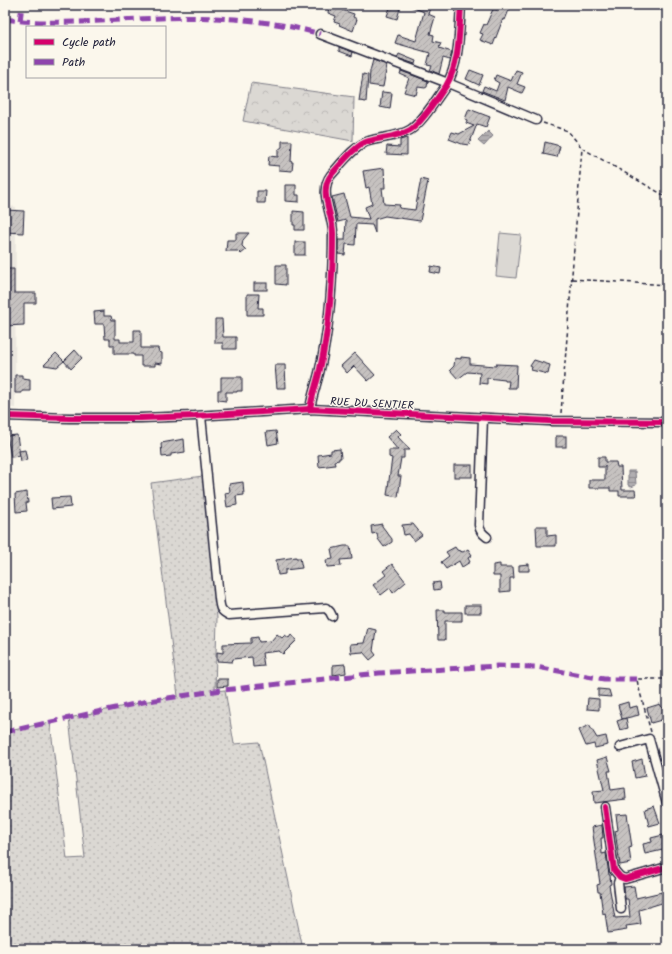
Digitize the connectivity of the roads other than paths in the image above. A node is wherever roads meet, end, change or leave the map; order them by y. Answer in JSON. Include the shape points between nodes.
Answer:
{"nodes":[{"id":1,"x":461,"y":5,"type":"edge"},
{"id":2,"x":320,"y":34,"type":"dead end"},
{"id":3,"x":448,"y":83,"type":"junction"},
{"id":4,"x":536,"y":120,"type":"road end"},
{"id":5,"x":310,"y":409,"type":"junction"},
{"id":6,"x":5,"y":416,"type":"edge"},
{"id":7,"x":201,"y":416,"type":"junction"},
{"id":8,"x":483,"y":418,"type":"junction"},
{"id":9,"x":667,"y":422,"type":"edge"},
{"id":10,"x":488,"y":537,"type":"dead end"},
{"id":11,"x":332,"y":616,"type":"dead end"},
{"id":12,"x":620,"y":747,"type":"dead end"},
{"id":13,"x":667,"y":803,"type":"edge"},
{"id":14,"x":605,"y":807,"type":"dead end"},
{"id":15,"x":667,"y":867,"type":"edge"},
{"id":16,"x":620,"y":877,"type":"junction"},
{"id":17,"x":621,"y":909,"type":"dead end"}],
"edges":[{"from":1,"to":3,"type":"street","via":[[457,53]]},
{"from":2,"to":3,"type":"street"},
{"from":3,"to":4,"type":"street"},
{"from":3,"to":5,"type":"street","via":[[413,127],[404,133],[363,143],[327,181],[326,197],[333,232],[331,294],[320,369]]},
{"from":5,"to":7,"type":"street","name":"RUE DU SENTIER"},
{"from":5,"to":8,"type":"street","name":"RUE DU SENTIER"},
{"from":6,"to":7,"type":"street","name":"RUE DU SENTIER"},
{"from":7,"to":11,"type":"street","via":[[220,608],[229,615],[326,608]]},
{"from":8,"to":9,"type":"street","name":"RUE DU SENTIER"},
{"from":8,"to":10,"type":"street","via":[[479,525],[483,534]]},
{"from":12,"to":13,"type":"street","via":[[649,739]]},
{"from":14,"to":16,"type":"street","via":[[614,870]]},
{"from":15,"to":16,"type":"street","via":[[625,879]]},
{"from":16,"to":17,"type":"street","via":[[618,883]]}]}
